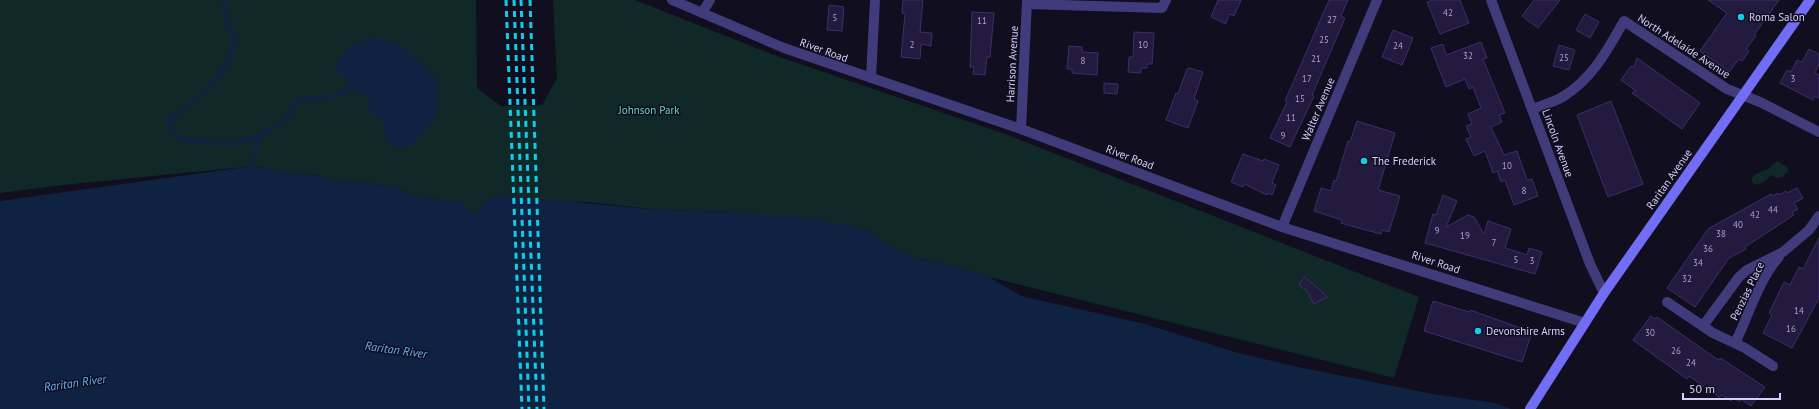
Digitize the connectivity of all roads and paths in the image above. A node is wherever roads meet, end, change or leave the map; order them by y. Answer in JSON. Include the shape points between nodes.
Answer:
{"nodes":[{"id":1,"x":672,"y":0,"type":"edge"},
{"id":2,"x":710,"y":0,"type":"edge"},
{"id":3,"x":875,"y":0,"type":"edge"},
{"id":4,"x":1166,"y":0,"type":"edge"},
{"id":5,"x":1377,"y":0,"type":"edge"},
{"id":6,"x":1490,"y":0,"type":"edge"},
{"id":7,"x":1810,"y":0,"type":"edge"},
{"id":8,"x":1027,"y":2,"type":"edge"},
{"id":9,"x":692,"y":4,"type":"edge"},
{"id":10,"x":702,"y":13,"type":"junction"},
{"id":11,"x":871,"y":78,"type":"junction"},
{"id":12,"x":1742,"y":95,"type":"junction"},
{"id":13,"x":1532,"y":109,"type":"junction"},
{"id":14,"x":1021,"y":129,"type":"junction"},
{"id":15,"x":1819,"y":132,"type":"edge"},
{"id":16,"x":1819,"y":216,"type":"edge"},
{"id":17,"x":1282,"y":226,"type":"junction"},
{"id":18,"x":1783,"y":252,"type":"junction"},
{"id":19,"x":1604,"y":293,"type":"junction"},
{"id":20,"x":1667,"y":302,"type":"dead end"},
{"id":21,"x":1585,"y":323,"type":"junction"},
{"id":22,"x":1703,"y":326,"type":"junction"},
{"id":23,"x":1735,"y":343,"type":"junction"},
{"id":24,"x":1773,"y":366,"type":"dead end"},
{"id":25,"x":1530,"y":409,"type":"edge"}],
"edges":[{"from":1,"to":9,"type":"street","name":"River Road"},
{"from":2,"to":10,"type":"street"},
{"from":3,"to":11,"type":"street"},
{"from":4,"to":8,"type":"street","via":[[1162,8]]},
{"from":5,"to":17,"type":"street","name":"Walter Avenue"},
{"from":6,"to":13,"type":"street","name":"Lincoln Avenue"},
{"from":7,"to":12,"type":"main road","name":"Raritan Avenue"},
{"from":8,"to":14,"type":"street","name":"Harrison Avenue"},
{"from":9,"to":10,"type":"street","name":"River Road"},
{"from":10,"to":11,"type":"street","name":"River Road","via":[[784,48]]},
{"from":11,"to":14,"type":"street","name":"River Road"},
{"from":12,"to":13,"type":"street","name":"North Adelaide Avenue","via":[[1727,89],[1624,21],[1599,64],[1582,82],[1564,97]]},
{"from":12,"to":15,"type":"street"},
{"from":12,"to":19,"type":"main road","name":"Raritan Avenue"},
{"from":13,"to":19,"type":"street","name":"Lincoln Avenue","via":[[1589,262]]},
{"from":14,"to":17,"type":"street","name":"River Road"},
{"from":16,"to":18,"type":"street","name":"Penzias Place","via":[[1809,230]]},
{"from":17,"to":21,"type":"street","name":"River Road"},
{"from":18,"to":22,"type":"street","name":"Penzias Place","via":[[1747,270],[1739,277]]},
{"from":18,"to":23,"type":"street","name":"Penzias Place","via":[[1764,279]]},
{"from":19,"to":21,"type":"main road","name":"Raritan Avenue"},
{"from":20,"to":22,"type":"street"},
{"from":21,"to":25,"type":"main road","name":"Raritan Avenue"},
{"from":22,"to":23,"type":"street"},
{"from":23,"to":24,"type":"street"}]}
